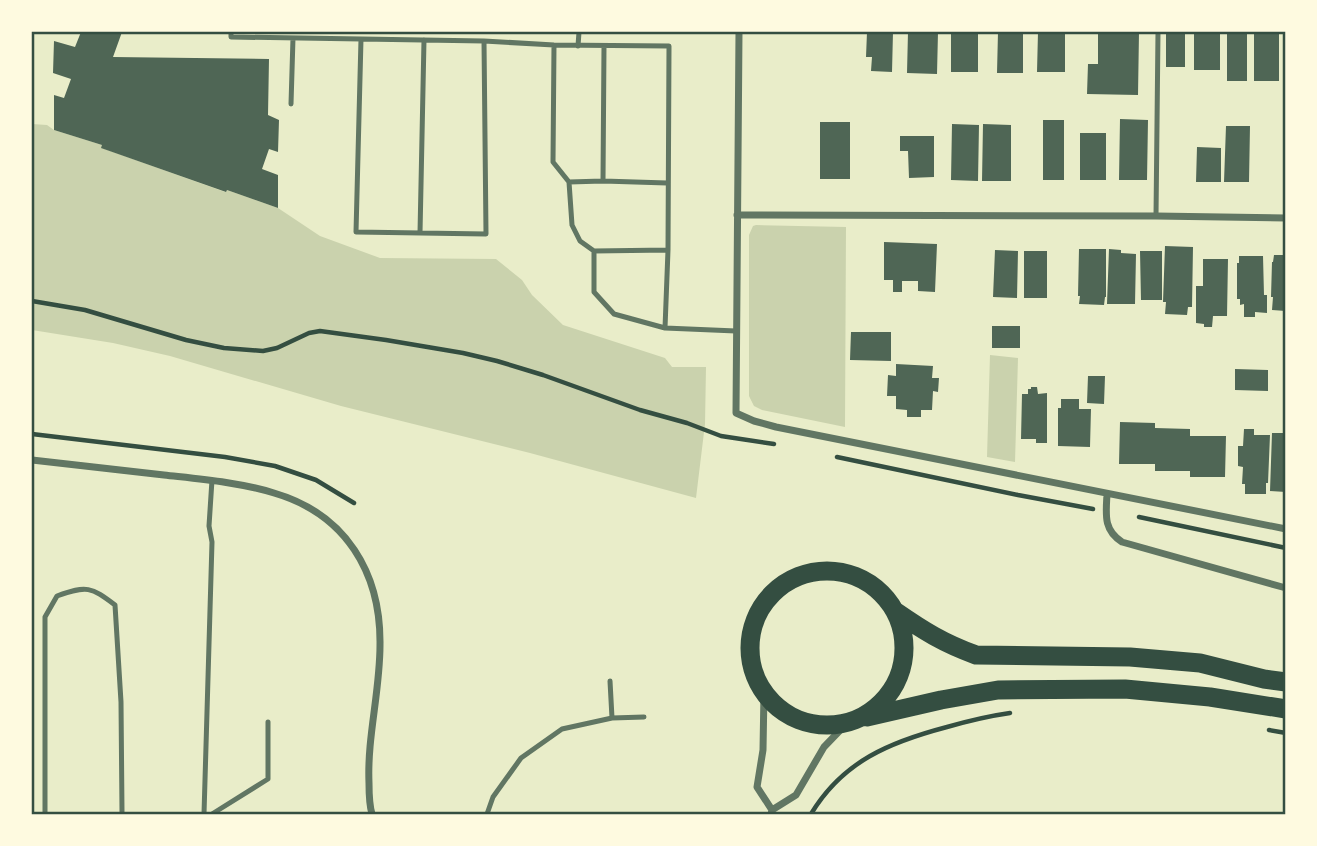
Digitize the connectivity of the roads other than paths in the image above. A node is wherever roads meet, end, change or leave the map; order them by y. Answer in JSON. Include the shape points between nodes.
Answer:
{"nodes":[{"id":1,"x":231,"y":32,"type":"edge"},
{"id":2,"x":579,"y":32,"type":"edge"},
{"id":3,"x":739,"y":32,"type":"edge"},
{"id":4,"x":1158,"y":32,"type":"edge"},
{"id":5,"x":293,"y":38,"type":"junction"},
{"id":6,"x":361,"y":39,"type":"junction"},
{"id":7,"x":424,"y":40,"type":"junction"},
{"id":8,"x":484,"y":41,"type":"junction"},
{"id":9,"x":554,"y":45,"type":"junction"},
{"id":10,"x":578,"y":46,"type":"junction"},
{"id":11,"x":604,"y":46,"type":"junction"},
{"id":12,"x":291,"y":104,"type":"dead end"},
{"id":13,"x":603,"y":181,"type":"junction"},
{"id":14,"x":569,"y":182,"type":"junction"},
{"id":15,"x":667,"y":183,"type":"junction"},
{"id":16,"x":737,"y":215,"type":"junction"},
{"id":17,"x":1156,"y":216,"type":"junction"},
{"id":18,"x":1286,"y":218,"type":"edge"},
{"id":19,"x":420,"y":233,"type":"junction"},
{"id":20,"x":668,"y":250,"type":"junction"},
{"id":21,"x":594,"y":251,"type":"junction"},
{"id":22,"x":665,"y":328,"type":"junction"},
{"id":23,"x":736,"y":331,"type":"junction"},
{"id":24,"x":32,"y":460,"type":"edge"},
{"id":25,"x":212,"y":480,"type":"junction"},
{"id":26,"x":1107,"y":494,"type":"junction"},
{"id":27,"x":1286,"y":529,"type":"edge"},
{"id":28,"x":1286,"y":588,"type":"edge"},
{"id":29,"x":895,"y":611,"type":"junction"},
{"id":30,"x":610,"y":681,"type":"dead end"},
{"id":31,"x":1286,"y":682,"type":"edge"},
{"id":32,"x":764,"y":692,"type":"junction"},
{"id":33,"x":1286,"y":709,"type":"edge"},
{"id":34,"x":612,"y":718,"type":"junction"},
{"id":35,"x":645,"y":718,"type":"dead end"},
{"id":36,"x":854,"y":720,"type":"junction"},
{"id":37,"x":268,"y":722,"type":"dead end"},
{"id":38,"x":772,"y":812,"type":"edge"},
{"id":39,"x":46,"y":814,"type":"edge"},
{"id":40,"x":123,"y":814,"type":"edge"},
{"id":41,"x":204,"y":814,"type":"edge"},
{"id":42,"x":212,"y":814,"type":"edge"},
{"id":43,"x":372,"y":814,"type":"edge"},
{"id":44,"x":487,"y":814,"type":"edge"}],
"edges":[{"from":1,"to":5,"type":"lane","via":[[231,37]]},
{"from":2,"to":10,"type":"lane"},
{"from":3,"to":16,"type":"street"},
{"from":4,"to":17,"type":"lane"},
{"from":5,"to":6,"type":"lane"},
{"from":5,"to":12,"type":"lane"},
{"from":6,"to":7,"type":"lane"},
{"from":6,"to":19,"type":"lane","via":[[356,232]]},
{"from":7,"to":8,"type":"lane"},
{"from":7,"to":19,"type":"lane"},
{"from":8,"to":9,"type":"lane"},
{"from":8,"to":19,"type":"lane","via":[[486,234]]},
{"from":9,"to":10,"type":"lane"},
{"from":9,"to":14,"type":"lane","via":[[553,162]]},
{"from":10,"to":11,"type":"lane"},
{"from":11,"to":13,"type":"lane"},
{"from":11,"to":15,"type":"lane","via":[[669,46]]},
{"from":13,"to":14,"type":"lane"},
{"from":13,"to":15,"type":"lane"},
{"from":14,"to":21,"type":"lane","via":[[572,225],[580,241]]},
{"from":15,"to":20,"type":"lane"},
{"from":16,"to":17,"type":"street"},
{"from":16,"to":23,"type":"street"},
{"from":17,"to":18,"type":"street"},
{"from":20,"to":21,"type":"lane"},
{"from":20,"to":22,"type":"lane"},
{"from":21,"to":22,"type":"lane","via":[[594,292],[614,314]]},
{"from":22,"to":23,"type":"lane"},
{"from":23,"to":26,"type":"street","via":[[736,413],[754,421]]},
{"from":24,"to":25,"type":"street"},
{"from":25,"to":41,"type":"lane"},
{"from":25,"to":43,"type":"street","via":[[275,493],[310,508],[357,552],[369,576],[381,622],[368,771]]},
{"from":26,"to":27,"type":"street"},
{"from":26,"to":28,"type":"street","via":[[1106,522],[1122,542]]},
{"from":29,"to":31,"type":"highway","via":[[931,636],[976,655],[1200,663]]},
{"from":29,"to":32,"type":"highway","via":[[883,594],[848,573],[806,573],[787,582],[759,611],[752,631],[754,673]]},
{"from":29,"to":36,"type":"highway","via":[[903,631],[901,673],[877,707]]},
{"from":30,"to":34,"type":"lane"},
{"from":32,"to":36,"type":"highway","via":[[796,719],[817,725]]},
{"from":32,"to":38,"type":"street","via":[[757,787]]},
{"from":33,"to":36,"type":"highway","via":[[1125,689],[998,690]]},
{"from":34,"to":35,"type":"lane"},
{"from":34,"to":44,"type":"lane","via":[[562,729],[521,758],[493,797]]},
{"from":36,"to":38,"type":"street","via":[[824,747],[796,795]]},
{"from":37,"to":42,"type":"lane","via":[[268,779]]},
{"from":39,"to":40,"type":"lane","via":[[45,617],[57,596],[75,589],[95,591],[116,606]]}]}
